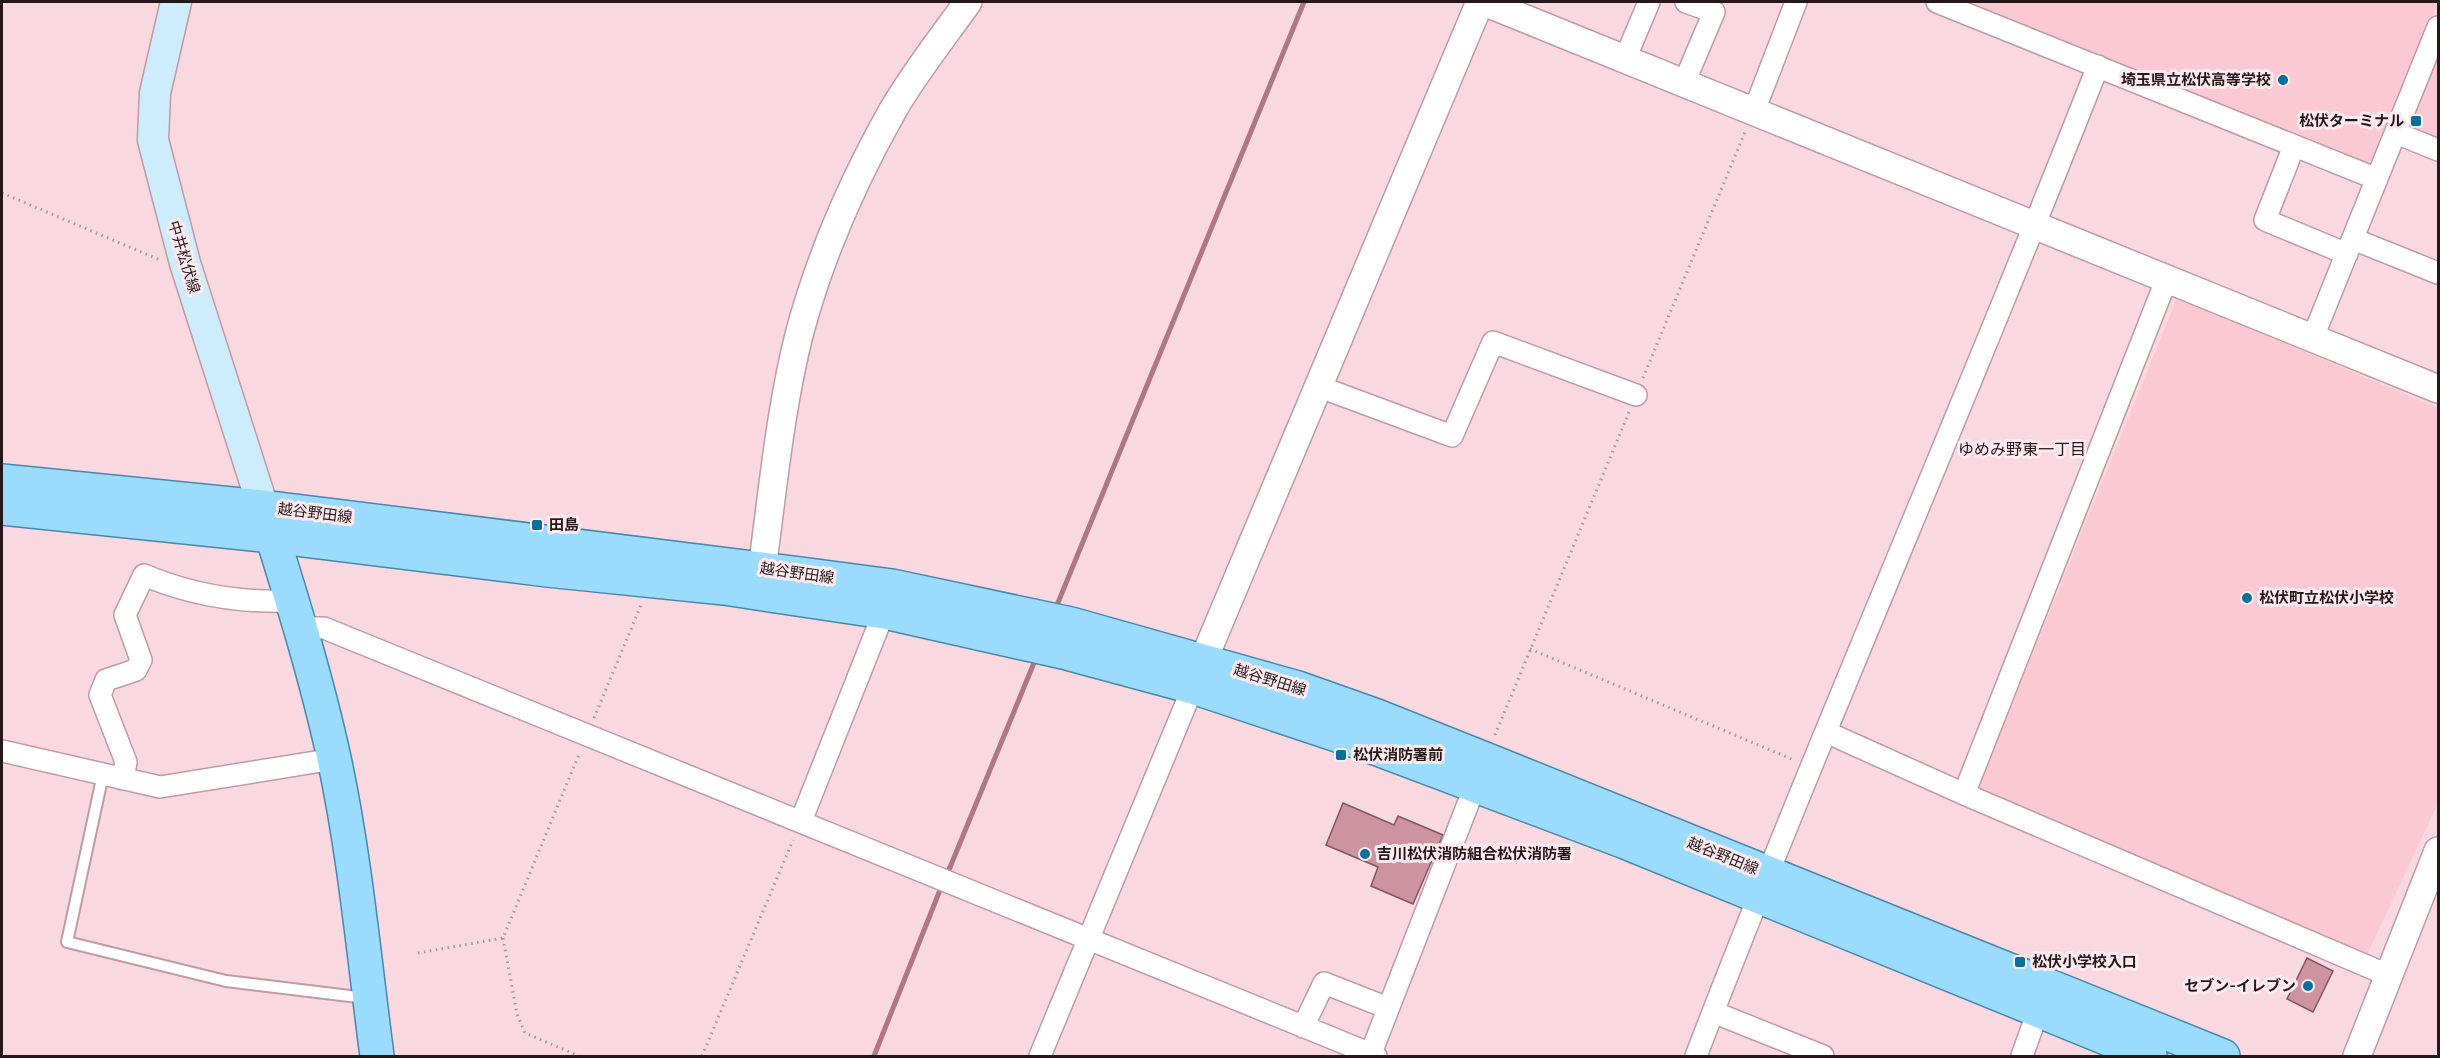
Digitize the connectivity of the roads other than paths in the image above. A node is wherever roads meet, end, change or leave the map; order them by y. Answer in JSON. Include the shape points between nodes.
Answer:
{"nodes":[{"id":1,"x":176,"y":2,"type":"edge"},
{"id":2,"x":968,"y":2,"type":"edge"},
{"id":3,"x":1482,"y":2,"type":"edge"},
{"id":4,"x":1649,"y":2,"type":"edge"},
{"id":5,"x":1686,"y":2,"type":"edge"},
{"id":6,"x":1796,"y":2,"type":"edge"},
{"id":7,"x":1937,"y":2,"type":"edge"},
{"id":8,"x":2438,"y":28,"type":"edge"},
{"id":9,"x":1625,"y":59,"type":"junction"},
{"id":10,"x":2098,"y":66,"type":"junction"},
{"id":11,"x":1684,"y":82,"type":"junction"},
{"id":12,"x":1754,"y":111,"type":"junction"},
{"id":13,"x":2396,"y":133,"type":"junction"},
{"id":14,"x":2294,"y":146,"type":"junction"},
{"id":15,"x":2439,"y":150,"type":"edge"},
{"id":16,"x":2377,"y":179,"type":"junction"},
{"id":17,"x":2036,"y":225,"type":"junction"},
{"id":18,"x":2350,"y":246,"type":"junction"},
{"id":19,"x":2439,"y":273,"type":"edge"},
{"id":20,"x":2167,"y":278,"type":"junction"},
{"id":21,"x":2313,"y":337,"type":"junction"},
{"id":22,"x":1320,"y":387,"type":"junction"},
{"id":23,"x":2439,"y":389,"type":"edge"},
{"id":24,"x":1636,"y":395,"type":"dead end"},
{"id":25,"x":2,"y":480,"type":"edge"},
{"id":26,"x":2,"y":508,"type":"edge"},
{"id":27,"x":267,"y":521,"type":"junction"},
{"id":28,"x":762,"y":569,"type":"junction"},
{"id":29,"x":884,"y":612,"type":"junction"},
{"id":30,"x":296,"y":614,"type":"junction"},
{"id":31,"x":1198,"y":673,"type":"junction"},
{"id":32,"x":1826,"y":732,"type":"junction"},
{"id":33,"x":2,"y":751,"type":"edge"},
{"id":34,"x":334,"y":759,"type":"junction"},
{"id":35,"x":1480,"y":772,"type":"junction"},
{"id":36,"x":113,"y":776,"type":"junction"},
{"id":37,"x":1964,"y":794,"type":"junction"},
{"id":38,"x":801,"y":821,"type":"junction"},
{"id":39,"x":2439,"y":851,"type":"edge"},
{"id":40,"x":1763,"y":886,"type":"junction"},
{"id":41,"x":1088,"y":941,"type":"junction"},
{"id":42,"x":2390,"y":976,"type":"junction"},
{"id":43,"x":370,"y":998,"type":"junction"},
{"id":44,"x":1388,"y":1008,"type":"junction"},
{"id":45,"x":2038,"y":1011,"type":"junction"},
{"id":46,"x":1713,"y":1012,"type":"junction"},
{"id":47,"x":1303,"y":1027,"type":"junction"},
{"id":48,"x":1374,"y":1055,"type":"edge"},
{"id":49,"x":1814,"y":1055,"type":"edge"},
{"id":50,"x":377,"y":1056,"type":"edge"},
{"id":51,"x":1040,"y":1056,"type":"edge"},
{"id":52,"x":1696,"y":1056,"type":"edge"},
{"id":53,"x":2022,"y":1056,"type":"edge"},
{"id":54,"x":2150,"y":1056,"type":"edge"},
{"id":55,"x":2223,"y":1056,"type":"edge"},
{"id":56,"x":2357,"y":1056,"type":"edge"}],
"edges":[{"from":1,"to":27,"type":"main road","name":"中井松伏線","via":[[155,93],[153,140],[185,263]]},
{"from":2,"to":28,"type":"street","via":[[894,108],[836,225],[801,329],[784,408]]},
{"from":3,"to":9,"type":"street"},
{"from":3,"to":22,"type":"street"},
{"from":4,"to":9,"type":"street"},
{"from":5,"to":11,"type":"street","via":[[1714,12]]},
{"from":6,"to":12,"type":"street"},
{"from":7,"to":10,"type":"street"},
{"from":8,"to":13,"type":"street"},
{"from":9,"to":11,"type":"street"},
{"from":10,"to":14,"type":"street"},
{"from":10,"to":17,"type":"street"},
{"from":11,"to":12,"type":"street"},
{"from":12,"to":17,"type":"street"},
{"from":13,"to":15,"type":"street"},
{"from":13,"to":16,"type":"street"},
{"from":14,"to":16,"type":"street"},
{"from":14,"to":18,"type":"street","via":[[2265,220]]},
{"from":16,"to":18,"type":"street"},
{"from":17,"to":20,"type":"street"},
{"from":17,"to":32,"type":"street"},
{"from":18,"to":19,"type":"street"},
{"from":18,"to":21,"type":"street"},
{"from":20,"to":21,"type":"street"},
{"from":20,"to":37,"type":"street"},
{"from":21,"to":23,"type":"street"},
{"from":22,"to":24,"type":"street","via":[[1452,436],[1493,342]]},
{"from":22,"to":31,"type":"street"},
{"from":25,"to":27,"type":"main road","name":"越谷野田線"},
{"from":26,"to":27,"type":"main road","name":"越谷野田線"},
{"from":27,"to":28,"type":"main road","name":"越谷野田線"},
{"from":27,"to":29,"type":"main road","name":"越谷野田線","via":[[650,581]]},
{"from":27,"to":30,"type":"main road","name":"越谷野田線"},
{"from":28,"to":31,"type":"main road","name":"越谷野田線","via":[[892,586],[1071,624]]},
{"from":29,"to":31,"type":"main road","name":"越谷野田線","via":[[1067,653]]},
{"from":29,"to":38,"type":"street"},
{"from":30,"to":34,"type":"main road","name":"越谷野田線"},
{"from":30,"to":36,"type":"street","via":[[261,602],[177,589],[144,575],[125,615],[141,660],[136,670],[106,680],[100,695],[126,762]]},
{"from":30,"to":38,"type":"street"},
{"from":31,"to":35,"type":"main road","name":"越谷野田線","via":[[1377,716]]},
{"from":31,"to":41,"type":"street"},
{"from":32,"to":37,"type":"street"},
{"from":32,"to":40,"type":"street"},
{"from":33,"to":36,"type":"street"},
{"from":34,"to":36,"type":"street","via":[[160,787]]},
{"from":34,"to":43,"type":"main road","name":"越谷野田線"},
{"from":35,"to":40,"type":"main road","name":"越谷野田線"},
{"from":35,"to":44,"type":"street"},
{"from":36,"to":43,"type":"lane","via":[[67,942],[226,981]]},
{"from":37,"to":42,"type":"street"},
{"from":38,"to":41,"type":"street"},
{"from":39,"to":42,"type":"street"},
{"from":40,"to":45,"type":"main road","name":"越谷野田線"},
{"from":40,"to":46,"type":"street"},
{"from":40,"to":55,"type":"main road","name":"越谷野田線"},
{"from":41,"to":47,"type":"street"},
{"from":41,"to":51,"type":"street"},
{"from":42,"to":56,"type":"street"},
{"from":43,"to":50,"type":"main road","name":"越谷野田線"},
{"from":44,"to":47,"type":"street","via":[[1324,983]]},
{"from":44,"to":48,"type":"street"},
{"from":45,"to":53,"type":"street"},
{"from":45,"to":54,"type":"main road","name":"越谷野田線"},
{"from":46,"to":49,"type":"street"},
{"from":46,"to":52,"type":"street"},
{"from":47,"to":48,"type":"street"}]}
